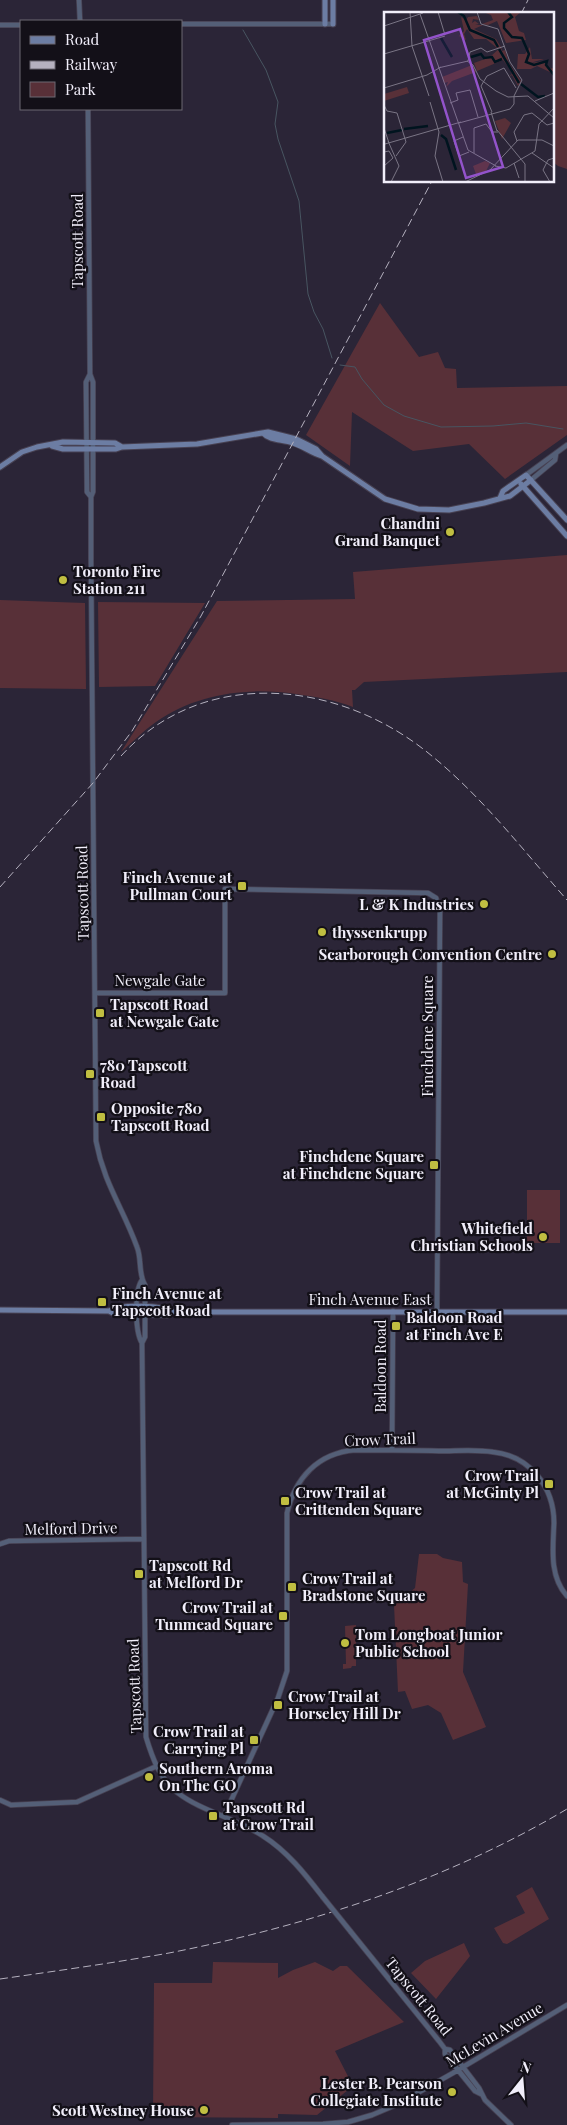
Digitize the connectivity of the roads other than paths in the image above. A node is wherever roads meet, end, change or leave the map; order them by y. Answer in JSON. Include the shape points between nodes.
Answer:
{"nodes":[{"id":1,"x":79,"y":0,"type":"edge"},
{"id":2,"x":325,"y":0,"type":"edge"},
{"id":3,"x":333,"y":0,"type":"edge"},
{"id":4,"x":80,"y":20,"type":"edge"},
{"id":5,"x":182,"y":24,"type":"edge"},
{"id":6,"x":325,"y":24,"type":"junction"},
{"id":7,"x":333,"y":24,"type":"joint"},
{"id":8,"x":0,"y":25,"type":"edge"},
{"id":9,"x":20,"y":25,"type":"edge"},
{"id":10,"x":88,"y":110,"type":"edge"},
{"id":11,"x":90,"y":374,"type":"junction"},
{"id":12,"x":85,"y":442,"type":"junction"},
{"id":13,"x":93,"y":442,"type":"junction"},
{"id":14,"x":567,"y":445,"type":"edge"},
{"id":15,"x":52,"y":446,"type":"junction"},
{"id":16,"x":122,"y":447,"type":"junction"},
{"id":17,"x":85,"y":448,"type":"junction"},
{"id":18,"x":93,"y":449,"type":"junction"},
{"id":19,"x":556,"y":454,"type":"junction"},
{"id":20,"x":0,"y":467,"type":"edge"},
{"id":21,"x":526,"y":475,"type":"junction"},
{"id":22,"x":531,"y":480,"type":"junction"},
{"id":23,"x":519,"y":481,"type":"junction"},
{"id":24,"x":523,"y":486,"type":"junction"},
{"id":25,"x":91,"y":497,"type":"junction"},
{"id":26,"x":500,"y":498,"type":"junction"},
{"id":27,"x":567,"y":520,"type":"edge"},
{"id":28,"x":567,"y":536,"type":"edge"},
{"id":29,"x":225,"y":992,"type":"joint"},
{"id":30,"x":95,"y":993,"type":"junction"},
{"id":31,"x":142,"y":1280,"type":"junction"},
{"id":32,"x":138,"y":1307,"type":"junction"},
{"id":33,"x":145,"y":1308,"type":"junction"},
{"id":34,"x":0,"y":1310,"type":"edge"},
{"id":35,"x":109,"y":1311,"type":"junction"},
{"id":36,"x":392,"y":1311,"type":"junction"},
{"id":37,"x":437,"y":1311,"type":"junction"},
{"id":38,"x":172,"y":1312,"type":"junction"},
{"id":39,"x":567,"y":1312,"type":"edge"},
{"id":40,"x":137,"y":1314,"type":"junction"},
{"id":41,"x":145,"y":1315,"type":"junction"},
{"id":42,"x":142,"y":1343,"type":"junction"},
{"id":43,"x":392,"y":1450,"type":"junction"},
{"id":44,"x":143,"y":1539,"type":"junction"},
{"id":45,"x":0,"y":1544,"type":"edge"},
{"id":46,"x":567,"y":1596,"type":"edge"},
{"id":47,"x":157,"y":1766,"type":"junction"},
{"id":48,"x":0,"y":1800,"type":"edge"},
{"id":49,"x":224,"y":1816,"type":"junction"},
{"id":50,"x":567,"y":2005,"type":"edge"},
{"id":51,"x":446,"y":2049,"type":"junction"},
{"id":52,"x":463,"y":2067,"type":"junction"},
{"id":53,"x":458,"y":2070,"type":"junction"},
{"id":54,"x":481,"y":2094,"type":"junction"},
{"id":55,"x":232,"y":2125,"type":"edge"},
{"id":56,"x":511,"y":2125,"type":"edge"}],
"edges":[{"from":1,"to":4,"type":"street"},
{"from":2,"to":6,"type":"main road"},
{"from":3,"to":7,"type":"main road"},
{"from":5,"to":6,"type":"street"},
{"from":6,"to":7,"type":"street"},
{"from":8,"to":9,"type":"street"},
{"from":10,"to":11,"type":"street","name":"Tapscott Road"},
{"from":11,"to":12,"type":"street","name":"Tapscott Road","via":[[86,382]]},
{"from":11,"to":13,"type":"street","name":"Tapscott Road","via":[[93,382]]},
{"from":12,"to":13,"type":"main road"},
{"from":12,"to":15,"type":"main road","via":[[63,442]]},
{"from":12,"to":17,"type":"street","name":"Tapscott Road"},
{"from":13,"to":16,"type":"main road","via":[[115,443]]},
{"from":13,"to":18,"type":"street","name":"Tapscott Road"},
{"from":14,"to":19,"type":"street"},
{"from":15,"to":17,"type":"main road"},
{"from":15,"to":20,"type":"main road","via":[[22,452]]},
{"from":16,"to":18,"type":"main road"},
{"from":16,"to":26,"type":"main road","via":[[197,444],[263,433],[322,456],[385,499],[418,508],[449,510]]},
{"from":17,"to":18,"type":"main road"},
{"from":17,"to":25,"type":"street","name":"Tapscott Road","via":[[87,492]]},
{"from":18,"to":25,"type":"street","name":"Tapscott Road","via":[[94,492]]},
{"from":19,"to":21,"type":"street"},
{"from":19,"to":22,"type":"street","via":[[555,460]]},
{"from":21,"to":22,"type":"main road"},
{"from":21,"to":23,"type":"main road"},
{"from":22,"to":24,"type":"main road"},
{"from":22,"to":27,"type":"main road"},
{"from":23,"to":24,"type":"main road"},
{"from":23,"to":26,"type":"main road","via":[[503,491]]},
{"from":24,"to":26,"type":"main road","via":[[510,496]]},
{"from":24,"to":28,"type":"main road"},
{"from":25,"to":30,"type":"street","name":"Tapscott Road"},
{"from":29,"to":30,"type":"street","name":"Newgale Gate"},
{"from":29,"to":37,"type":"street","name":"Finchdene Square","via":[[225,889],[426,893],[436,898],[440,906]]},
{"from":30,"to":31,"type":"street","name":"Tapscott Road","via":[[96,1141],[109,1188],[138,1249]]},
{"from":31,"to":32,"type":"street","name":"Tapscott Road","via":[[138,1285]]},
{"from":31,"to":33,"type":"street","name":"Tapscott Road"},
{"from":32,"to":33,"type":"main road","name":"Finch Avenue East"},
{"from":32,"to":35,"type":"main road","name":"Finch Avenue East","via":[[115,1307]]},
{"from":32,"to":40,"type":"street","name":"Tapscott Road"},
{"from":33,"to":38,"type":"main road","name":"Finch Avenue East","via":[[166,1308]]},
{"from":33,"to":41,"type":"street","name":"Tapscott Road"},
{"from":34,"to":35,"type":"main road","name":"Finch Avenue East"},
{"from":35,"to":40,"type":"main road","name":"Finch Avenue East"},
{"from":36,"to":37,"type":"main road","name":"Finch Avenue East"},
{"from":36,"to":38,"type":"main road","name":"Finch Avenue East"},
{"from":36,"to":43,"type":"street","name":"Baldoon Road"},
{"from":37,"to":39,"type":"main road","name":"Finch Avenue East"},
{"from":38,"to":41,"type":"main road","name":"Finch Avenue East","via":[[168,1315]]},
{"from":40,"to":41,"type":"main road","name":"Finch Avenue East"},
{"from":40,"to":42,"type":"street","name":"Tapscott Road","via":[[138,1336]]},
{"from":41,"to":42,"type":"street","name":"Tapscott Road"},
{"from":42,"to":44,"type":"street","name":"Tapscott Road"},
{"from":43,"to":46,"type":"street","name":"Crow Trail","via":[[492,1452],[514,1457],[525,1464],[543,1482],[549,1496],[553,1515],[553,1565],[557,1581]]},
{"from":43,"to":49,"type":"street","name":"Crow Trail","via":[[348,1451],[329,1456],[303,1474],[292,1494],[287,1513],[287,1671],[279,1697]]},
{"from":44,"to":45,"type":"street","name":"Melford Drive","via":[[8,1541]]},
{"from":44,"to":47,"type":"street","name":"Tapscott Road","via":[[146,1737]]},
{"from":47,"to":48,"type":"street","via":[[77,1802],[11,1805]]},
{"from":47,"to":49,"type":"street","name":"Tapscott Road","via":[[177,1793]]},
{"from":49,"to":51,"type":"street","name":"Tapscott Road","bridge":true,"via":[[263,1836],[289,1856]]},
{"from":50,"to":52,"type":"street","name":"McLevin Avenue"},
{"from":51,"to":52,"type":"street","name":"Tapscott Road"},
{"from":51,"to":53,"type":"street","name":"Tapscott Road","via":[[445,2054]]},
{"from":52,"to":53,"type":"street","name":"McLevin Avenue"},
{"from":52,"to":54,"type":"street","name":"Tapscott Road"},
{"from":53,"to":54,"type":"street","name":"Tapscott Road","via":[[474,2091]]},
{"from":53,"to":55,"type":"street","name":"McLevin Avenue","via":[[398,2104],[348,2122]]},
{"from":54,"to":56,"type":"street","name":"Tapscott Road"}]}
